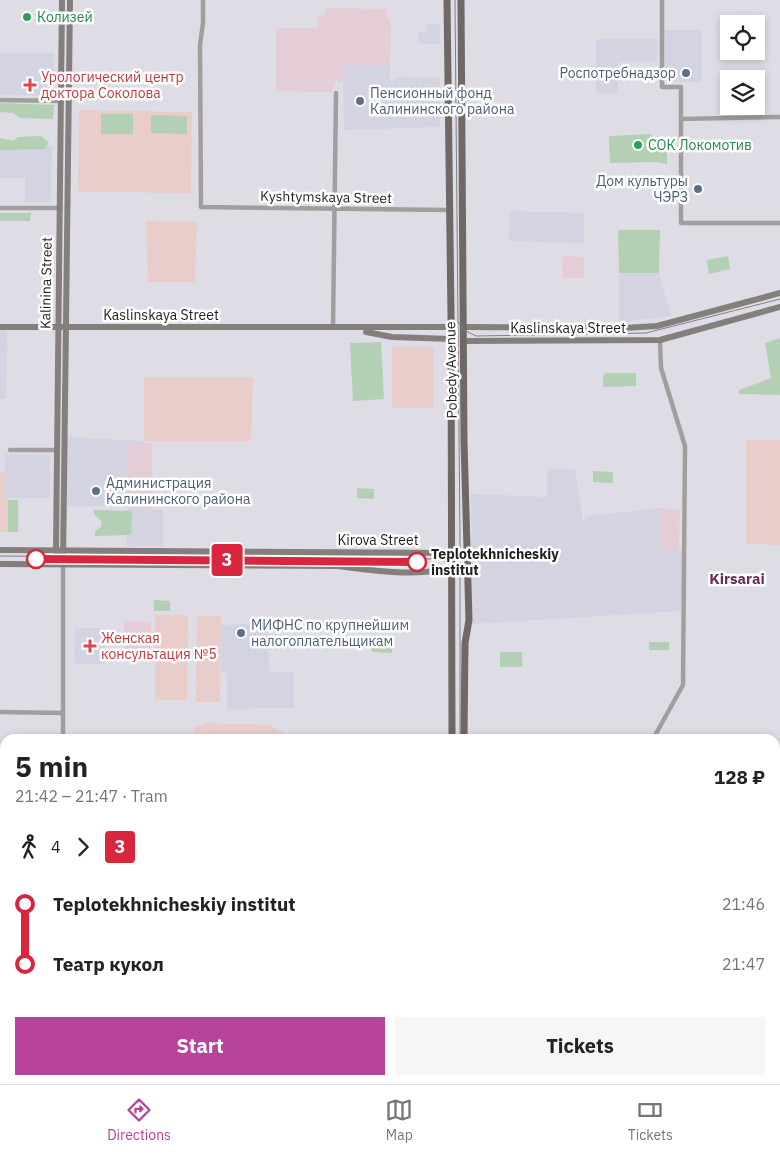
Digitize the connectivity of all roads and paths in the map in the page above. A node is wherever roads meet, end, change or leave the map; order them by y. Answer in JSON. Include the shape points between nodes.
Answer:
{"nodes":[{"id":1,"x":62,"y":0,"type":"edge"},
{"id":2,"x":70,"y":0,"type":"edge"},
{"id":3,"x":203,"y":0,"type":"edge"},
{"id":4,"x":447,"y":0,"type":"edge"},
{"id":5,"x":461,"y":0,"type":"edge"},
{"id":6,"x":662,"y":0,"type":"edge"},
{"id":7,"x":336,"y":93,"type":"dead end"},
{"id":8,"x":0,"y":100,"type":"edge"},
{"id":9,"x":61,"y":100,"type":"junction"},
{"id":10,"x":780,"y":117,"type":"edge"},
{"id":11,"x":681,"y":119,"type":"junction"},
{"id":12,"x":0,"y":208,"type":"edge"},
{"id":13,"x":59,"y":208,"type":"junction"},
{"id":14,"x":68,"y":208,"type":"junction"},
{"id":15,"x":334,"y":208,"type":"junction"},
{"id":16,"x":450,"y":210,"type":"junction"},
{"id":17,"x":780,"y":223,"type":"edge"},
{"id":18,"x":780,"y":293,"type":"edge"},
{"id":19,"x":780,"y":307,"type":"edge"},
{"id":20,"x":0,"y":327,"type":"edge"},
{"id":21,"x":58,"y":327,"type":"junction"},
{"id":22,"x":66,"y":327,"type":"junction"},
{"id":23,"x":451,"y":327,"type":"junction"},
{"id":24,"x":464,"y":327,"type":"junction"},
{"id":25,"x":333,"y":328,"type":"junction"},
{"id":26,"x":352,"y":329,"type":"junction"},
{"id":27,"x":451,"y":339,"type":"junction"},
{"id":28,"x":660,"y":340,"type":"junction"},
{"id":29,"x":464,"y":341,"type":"junction"},
{"id":30,"x":10,"y":450,"type":"dead end"},
{"id":31,"x":56,"y":450,"type":"junction"},
{"id":32,"x":0,"y":550,"type":"edge"},
{"id":33,"x":60,"y":550,"type":"junction"},
{"id":34,"x":452,"y":553,"type":"junction"},
{"id":35,"x":466,"y":560,"type":"junction"},
{"id":36,"x":0,"y":564,"type":"edge"},
{"id":37,"x":63,"y":564,"type":"junction"},
{"id":38,"x":452,"y":567,"type":"junction"},
{"id":39,"x":0,"y":712,"type":"edge"},
{"id":40,"x":63,"y":713,"type":"junction"},
{"id":41,"x":63,"y":734,"type":"edge"},
{"id":42,"x":452,"y":734,"type":"edge"},
{"id":43,"x":464,"y":734,"type":"edge"},
{"id":44,"x":656,"y":734,"type":"edge"}],
"edges":[{"from":1,"to":9,"type":"main road","name":"Kalinina Street"},
{"from":2,"to":14,"type":"main road","name":"Kalinina Street"},
{"from":3,"to":15,"type":"street","name":"Kyshtymskaya Street","via":[[201,207]]},
{"from":4,"to":16,"type":"main road","name":"Pobedy Avenue"},
{"from":5,"to":24,"type":"main road","name":"Pobedy Avenue"},
{"from":6,"to":11,"type":"street","via":[[662,87],[681,87]]},
{"from":7,"to":15,"type":"street"},
{"from":8,"to":9,"type":"street"},
{"from":9,"to":13,"type":"main road","name":"Kalinina Street"},
{"from":10,"to":11,"type":"street"},
{"from":11,"to":17,"type":"street","via":[[681,223]]},
{"from":12,"to":13,"type":"street"},
{"from":13,"to":14,"type":"street"},
{"from":13,"to":21,"type":"main road","name":"Kalinina Street"},
{"from":14,"to":22,"type":"main road","name":"Kalinina Street"},
{"from":15,"to":16,"type":"street","name":"Kyshtymskaya Street"},
{"from":15,"to":25,"type":"street"},
{"from":16,"to":23,"type":"main road","name":"Pobedy Avenue"},
{"from":18,"to":24,"type":"main road","name":"Kaslinskaya Street","via":[[657,326]]},
{"from":19,"to":28,"type":"main road","name":"Kaslinskaya Street"},
{"from":20,"to":21,"type":"main road","name":"Kaslinskaya Street"},
{"from":21,"to":22,"type":"main road","name":"Kaslinskaya Street"},
{"from":21,"to":31,"type":"main road","name":"Kalinina Street"},
{"from":22,"to":25,"type":"main road","name":"Kaslinskaya Street"},
{"from":22,"to":33,"type":"main road","name":"Kalinina Street"},
{"from":23,"to":24,"type":"main road","name":"Kaslinskaya Street"},
{"from":23,"to":26,"type":"main road","name":"Kaslinskaya Street"},
{"from":23,"to":27,"type":"main road","name":"Pobedy Avenue"},
{"from":24,"to":29,"type":"main road","name":"Pobedy Avenue"},
{"from":25,"to":26,"type":"main road","name":"Kaslinskaya Street"},
{"from":26,"to":27,"type":"main road","name":"Kaslinskaya Street","via":[[392,337]]},
{"from":27,"to":29,"type":"main road","name":"Kaslinskaya Street"},
{"from":27,"to":34,"type":"main road","name":"Pobedy Avenue"},
{"from":28,"to":29,"type":"main road","name":"Kaslinskaya Street"},
{"from":28,"to":44,"type":"street","via":[[660,368],[685,446],[683,685]]},
{"from":29,"to":35,"type":"main road","name":"Pobedy Avenue"},
{"from":30,"to":31,"type":"street"},
{"from":31,"to":33,"type":"main road","name":"Kalinina Street"},
{"from":32,"to":33,"type":"main road","name":"Kirova Street"},
{"from":33,"to":34,"type":"main road","name":"Kirova Street"},
{"from":33,"to":37,"type":"main road","name":"Kalinina Street"},
{"from":34,"to":35,"type":"main road","name":"Kirova Street"},
{"from":34,"to":38,"type":"main road","name":"Pobedy Avenue"},
{"from":35,"to":38,"type":"main road","name":"Kirova Street"},
{"from":35,"to":43,"type":"main road","name":"Pobedy Avenue","via":[[469,620],[464,643]]},
{"from":36,"to":37,"type":"main road","name":"Kirova Street"},
{"from":37,"to":38,"type":"main road","name":"Kirova Street","via":[[337,566],[410,571],[438,571]]},
{"from":37,"to":40,"type":"street","name":"Kalinina Street"},
{"from":38,"to":42,"type":"main road","name":"Pobedy Avenue"},
{"from":39,"to":40,"type":"street"},
{"from":40,"to":41,"type":"street","name":"Kalinina Street"}]}
